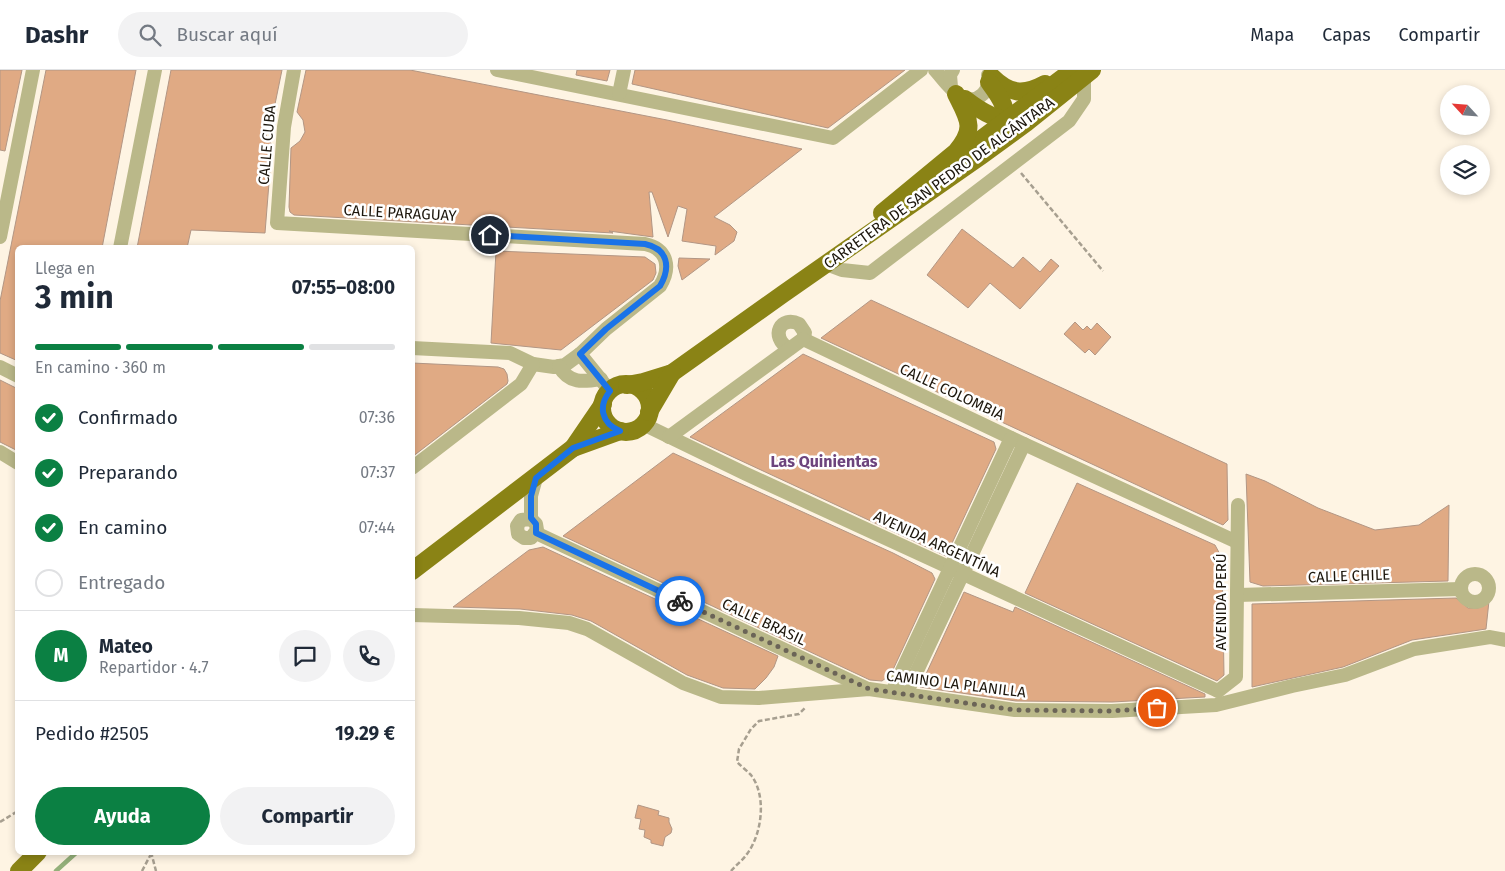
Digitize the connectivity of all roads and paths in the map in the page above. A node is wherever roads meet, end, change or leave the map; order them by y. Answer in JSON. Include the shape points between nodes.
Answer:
{"nodes":[{"id":1,"x":33,"y":70,"type":"edge"},
{"id":2,"x":155,"y":70,"type":"edge"},
{"id":3,"x":294,"y":70,"type":"edge"},
{"id":4,"x":498,"y":70,"type":"edge"},
{"id":5,"x":624,"y":70,"type":"edge"},
{"id":6,"x":921,"y":70,"type":"edge"},
{"id":7,"x":935,"y":70,"type":"edge"},
{"id":8,"x":953,"y":70,"type":"edge"},
{"id":9,"x":987,"y":74,"type":"edge"},
{"id":10,"x":1079,"y":74,"type":"edge"},
{"id":11,"x":619,"y":94,"type":"junction"},
{"id":12,"x":958,"y":94,"type":"junction"},
{"id":13,"x":1006,"y":121,"type":"junction"},
{"id":14,"x":1013,"y":164,"type":"junction"},
{"id":15,"x":926,"y":194,"type":"junction"},
{"id":16,"x":278,"y":222,"type":"joint"},
{"id":17,"x":868,"y":225,"type":"junction"},
{"id":18,"x":0,"y":237,"type":"edge"},
{"id":19,"x":121,"y":245,"type":"edge"},
{"id":20,"x":826,"y":264,"type":"junction"},
{"id":21,"x":1103,"y":271,"type":"dead end"},
{"id":22,"x":783,"y":294,"type":"junction"},
{"id":23,"x":804,"y":339,"type":"junction"},
{"id":24,"x":415,"y":348,"type":"edge"},
{"id":25,"x":789,"y":349,"type":"junction"},
{"id":26,"x":580,"y":354,"type":"junction"},
{"id":27,"x":533,"y":364,"type":"junction"},
{"id":28,"x":559,"y":366,"type":"junction"},
{"id":29,"x":0,"y":367,"type":"edge"},
{"id":30,"x":672,"y":373,"type":"junction"},
{"id":31,"x":15,"y":374,"type":"edge"},
{"id":32,"x":627,"y":385,"type":"junction"},
{"id":33,"x":605,"y":391,"type":"junction"},
{"id":34,"x":646,"y":418,"type":"junction"},
{"id":35,"x":620,"y":431,"type":"junction"},
{"id":36,"x":669,"y":437,"type":"junction"},
{"id":37,"x":1011,"y":438,"type":"junction"},
{"id":38,"x":1024,"y":444,"type":"junction"},
{"id":39,"x":573,"y":448,"type":"junction"},
{"id":40,"x":0,"y":452,"type":"edge"},
{"id":41,"x":15,"y":461,"type":"edge"},
{"id":42,"x":415,"y":466,"type":"edge"},
{"id":43,"x":536,"y":478,"type":"junction"},
{"id":44,"x":1238,"y":505,"type":"dead end"},
{"id":45,"x":1237,"y":542,"type":"junction"},
{"id":46,"x":415,"y":569,"type":"edge"},
{"id":47,"x":956,"y":570,"type":"junction"},
{"id":48,"x":1461,"y":589,"type":"dead end"},
{"id":49,"x":1238,"y":596,"type":"junction"},
{"id":50,"x":415,"y":615,"type":"edge"},
{"id":51,"x":1505,"y":640,"type":"edge"},
{"id":52,"x":869,"y":689,"type":"junction"},
{"id":53,"x":1218,"y":691,"type":"junction"},
{"id":54,"x":899,"y":693,"type":"junction"},
{"id":55,"x":808,"y":695,"type":"junction"},
{"id":56,"x":1216,"y":705,"type":"junction"},
{"id":57,"x":15,"y":813,"type":"edge"},
{"id":58,"x":0,"y":822,"type":"edge"},
{"id":59,"x":35,"y":855,"type":"edge"},
{"id":60,"x":150,"y":855,"type":"edge"},
{"id":61,"x":152,"y":855,"type":"edge"},
{"id":62,"x":20,"y":871,"type":"edge"},
{"id":63,"x":142,"y":871,"type":"edge"},
{"id":64,"x":156,"y":871,"type":"edge"},
{"id":65,"x":731,"y":871,"type":"edge"}],
"edges":[{"from":1,"to":18,"type":"street"},
{"from":2,"to":19,"type":"street"},
{"from":3,"to":16,"type":"street","name":"CALLE CUBA","via":[[284,127]]},
{"from":4,"to":11,"type":"street"},
{"from":5,"to":11,"type":"street"},
{"from":6,"to":11,"type":"street","via":[[833,138]]},
{"from":7,"to":12,"type":"street"},
{"from":8,"to":12,"type":"street","via":[[950,75]]},
{"from":9,"to":10,"type":"main road","via":[[1007,89],[1020,92],[1033,91]]},
{"from":9,"to":12,"type":"street","via":[[987,88],[978,97]]},
{"from":9,"to":13,"type":"main road","via":[[1006,110]]},
{"from":10,"to":13,"type":"main road","via":[[1025,116],[1016,121]]},
{"from":10,"to":14,"type":"street","via":[[1084,99],[1070,121]]},
{"from":10,"to":15,"type":"main road","name":"CARRETERA DE SAN PEDRO DE ALCÁNTARA","via":[[1018,128]]},
{"from":12,"to":13,"type":"main road","via":[[977,108]]},
{"from":12,"to":17,"type":"main road","via":[[968,123],[966,140],[956,152]]},
{"from":13,"to":15,"type":"main road","via":[[1000,132]]},
{"from":13,"to":17,"type":"main road","name":"CARRETERA DE SAN PEDRO DE ALCÁNTARA"},
{"from":14,"to":20,"type":"street","via":[[870,273],[842,270]]},
{"from":14,"to":21,"type":"path"},
{"from":15,"to":20,"type":"main road","name":"CARRETERA DE SAN PEDRO DE ALCÁNTARA"},
{"from":16,"to":26,"type":"street","name":"CALLE PARAGUAY","via":[[655,246],[666,260],[665,278],[660,286]]},
{"from":17,"to":22,"type":"main road","name":"CARRETERA DE SAN PEDRO DE ALCÁNTARA"},
{"from":20,"to":22,"type":"main road","name":"CARRETERA DE SAN PEDRO DE ALCÁNTARA"},
{"from":22,"to":30,"type":"main road","name":"CARRETERA DE SAN PEDRO DE ALCÁNTARA"},
{"from":23,"to":25,"type":"street"},
{"from":23,"to":25,"type":"street","via":[[805,333],[799,324],[785,323],[778,335],[781,343]]},
{"from":23,"to":37,"type":"street","name":"CALLE COLOMBIA"},
{"from":24,"to":27,"type":"street","via":[[510,354]]},
{"from":25,"to":36,"type":"street"},
{"from":26,"to":28,"type":"street"},
{"from":26,"to":33,"type":"street"},
{"from":27,"to":28,"type":"street"},
{"from":27,"to":42,"type":"street","via":[[522,384]]},
{"from":28,"to":33,"type":"street","via":[[563,374]]},
{"from":29,"to":31,"type":"street"},
{"from":30,"to":32,"type":"main road","name":"CARRETERA DE SAN PEDRO DE ALCÁNTARA"},
{"from":30,"to":34,"type":"main road","name":"CARRETERA DE SAN PEDRO DE ALCÁNTARA"},
{"from":32,"to":33,"type":"main road"},
{"from":32,"to":34,"type":"main road","via":[[644,394],[650,406]]},
{"from":33,"to":35,"type":"main road","via":[[604,418]]},
{"from":33,"to":39,"type":"main road"},
{"from":34,"to":35,"type":"main road","via":[[632,431]]},
{"from":34,"to":36,"type":"street","name":"AVENIDA ARGENTÍNA"},
{"from":35,"to":39,"type":"main road"},
{"from":36,"to":47,"type":"street","name":"AVENIDA ARGENTÍNA"},
{"from":37,"to":38,"type":"street","name":"CALLE COLOMBIA"},
{"from":37,"to":47,"type":"street"},
{"from":38,"to":45,"type":"street","name":"CALLE COLOMBIA"},
{"from":38,"to":47,"type":"street"},
{"from":39,"to":43,"type":"main road"},
{"from":40,"to":41,"type":"street"},
{"from":43,"to":46,"type":"main road"},
{"from":43,"to":52,"type":"street","name":"CALLE BRASIL","via":[[531,496],[531,518],[521,520],[517,526],[521,537],[528,539],[536,533]]},
{"from":44,"to":45,"type":"street","name":"AVENIDA PERÚ"},
{"from":45,"to":49,"type":"street","name":"AVENIDA PERÚ"},
{"from":47,"to":53,"type":"street","name":"AVENIDA ARGENTÍNA"},
{"from":47,"to":54,"type":"street"},
{"from":48,"to":49,"type":"street","name":"CALLE CHILE"},
{"from":49,"to":53,"type":"street","name":"AVENIDA PERÚ","via":[[1236,677]]},
{"from":50,"to":55,"type":"street","name":"CAMINO LA PLANILLA","via":[[569,623],[587,629],[683,684],[720,697]]},
{"from":51,"to":56,"type":"street","name":"CAMINO LA PLANILLA","via":[[1490,637],[1414,650],[1345,675]]},
{"from":52,"to":54,"type":"street","name":"CAMINO LA PLANILLA"},
{"from":52,"to":55,"type":"street","name":"CAMINO LA PLANILLA"},
{"from":53,"to":56,"type":"street"},
{"from":54,"to":56,"type":"street","name":"CAMINO LA PLANILLA","via":[[1015,710],[1112,711]]},
{"from":55,"to":65,"type":"path","via":[[806,707],[799,714],[759,721],[750,729],[739,749],[737,762],[757,785],[761,805],[755,838],[748,853]]},
{"from":57,"to":58,"type":"path"},
{"from":59,"to":62,"type":"main road"},
{"from":60,"to":63,"type":"path"},
{"from":61,"to":64,"type":"path"}]}
